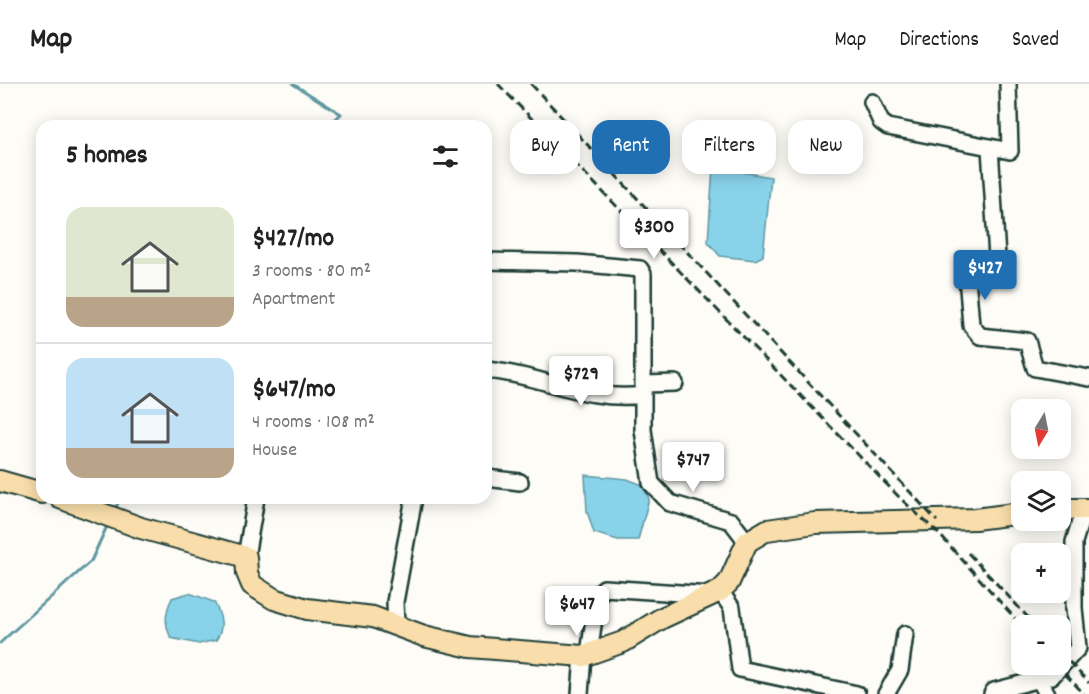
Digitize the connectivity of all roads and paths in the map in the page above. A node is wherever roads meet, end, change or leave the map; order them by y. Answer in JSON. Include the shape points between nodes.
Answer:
{"nodes":[{"id":1,"x":1008,"y":84,"type":"edge"},
{"id":2,"x":872,"y":102,"type":"dead end"},
{"id":3,"x":990,"y":148,"type":"junction"},
{"id":4,"x":492,"y":261,"type":"edge"},
{"id":5,"x":492,"y":370,"type":"edge"},
{"id":6,"x":1089,"y":378,"type":"edge"},
{"id":7,"x":675,"y":383,"type":"dead end"},
{"id":8,"x":644,"y":390,"type":"junction"},
{"id":9,"x":492,"y":479,"type":"edge"},
{"id":10,"x":0,"y":480,"type":"edge"},
{"id":11,"x":520,"y":482,"type":"dead end"},
{"id":12,"x":36,"y":491,"type":"edge"},
{"id":13,"x":76,"y":504,"type":"edge"},
{"id":14,"x":255,"y":504,"type":"edge"},
{"id":15,"x":413,"y":504,"type":"edge"},
{"id":16,"x":1086,"y":509,"type":"edge"},
{"id":17,"x":1011,"y":514,"type":"edge"},
{"id":18,"x":747,"y":542,"type":"junction"},
{"id":19,"x":246,"y":557,"type":"junction"},
{"id":20,"x":717,"y":593,"type":"junction"},
{"id":21,"x":396,"y":624,"type":"junction"},
{"id":22,"x":905,"y":634,"type":"dead end"},
{"id":23,"x":586,"y":655,"type":"junction"},
{"id":24,"x":1039,"y":679,"type":"junction"},
{"id":25,"x":580,"y":694,"type":"edge"},
{"id":26,"x":857,"y":694,"type":"edge"},
{"id":27,"x":886,"y":694,"type":"edge"},
{"id":28,"x":992,"y":694,"type":"edge"},
{"id":29,"x":1047,"y":694,"type":"edge"}],
"edges":[{"from":1,"to":3,"type":"street","via":[[1010,151]]},
{"from":2,"to":3,"type":"street","via":[[881,122],[888,127]]},
{"from":3,"to":6,"type":"street","via":[[997,257],[967,276],[971,325],[980,336],[1027,341],[1035,368]]},
{"from":4,"to":8,"type":"street","via":[[640,269]]},
{"from":5,"to":8,"type":"street","via":[[515,372],[614,396],[642,395]]},
{"from":7,"to":8,"type":"street","via":[[651,382]]},
{"from":8,"to":18,"type":"street","via":[[643,430],[651,483],[670,504],[730,521]]},
{"from":9,"to":11,"type":"street"},
{"from":10,"to":12,"type":"main road"},
{"from":13,"to":19,"type":"main road"},
{"from":14,"to":19,"type":"street"},
{"from":15,"to":21,"type":"street","via":[[395,602]]},
{"from":16,"to":24,"type":"street","via":[[1074,542],[1078,648],[1052,676]]},
{"from":17,"to":18,"type":"main road","via":[[975,519],[815,523],[766,530]]},
{"from":18,"to":20,"type":"main road","via":[[729,582]]},
{"from":19,"to":21,"type":"main road","via":[[252,585],[274,599],[307,609],[373,617]]},
{"from":20,"to":23,"type":"main road","via":[[662,618],[623,642]]},
{"from":20,"to":23,"type":"street","via":[[604,588],[597,597]]},
{"from":20,"to":26,"type":"street","via":[[732,608],[740,669]]},
{"from":21,"to":23,"type":"main road","via":[[423,636],[470,647]]},
{"from":22,"to":27,"type":"street","via":[[900,670]]},
{"from":23,"to":25,"type":"street"},
{"from":24,"to":28,"type":"street"},
{"from":24,"to":29,"type":"street"}]}
